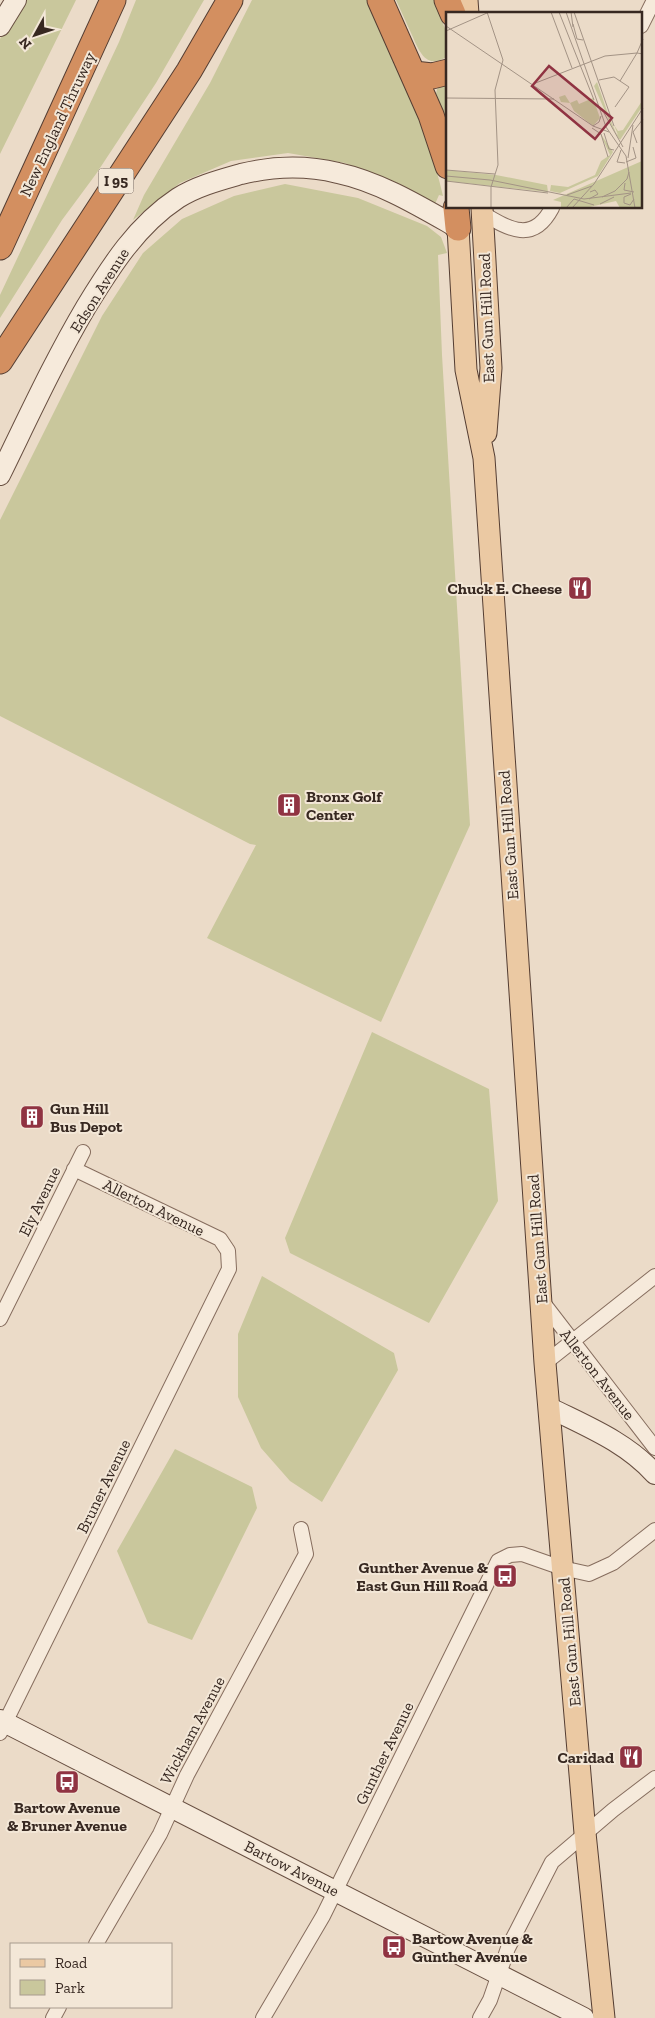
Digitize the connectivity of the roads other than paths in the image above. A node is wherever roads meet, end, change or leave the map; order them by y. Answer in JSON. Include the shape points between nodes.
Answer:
{"nodes":[{"id":1,"x":16,"y":0,"type":"edge"},
{"id":2,"x":113,"y":0,"type":"edge"},
{"id":3,"x":230,"y":0,"type":"edge"},
{"id":4,"x":380,"y":0,"type":"edge"},
{"id":5,"x":446,"y":0,"type":"edge"},
{"id":6,"x":654,"y":0,"type":"edge"},
{"id":7,"x":451,"y":12,"type":"edge"},
{"id":8,"x":642,"y":24,"type":"edge"},
{"id":9,"x":0,"y":26,"type":"edge"},
{"id":10,"x":446,"y":72,"type":"edge"},
{"id":11,"x":414,"y":74,"type":"junction"},
{"id":12,"x":446,"y":160,"type":"edge"},
{"id":13,"x":551,"y":209,"type":"edge"},
{"id":14,"x":482,"y":210,"type":"edge"},
{"id":15,"x":457,"y":218,"type":"edge"},
{"id":16,"x":0,"y":248,"type":"edge"},
{"id":17,"x":0,"y":361,"type":"edge"},
{"id":18,"x":484,"y":458,"type":"junction"},
{"id":19,"x":0,"y":475,"type":"edge"},
{"id":20,"x":83,"y":1152,"type":"dead end"},
{"id":21,"x":74,"y":1169,"type":"junction"},
{"id":22,"x":228,"y":1251,"type":"joint"},
{"id":23,"x":655,"y":1276,"type":"edge"},
{"id":24,"x":540,"y":1300,"type":"junction"},
{"id":25,"x":0,"y":1319,"type":"edge"},
{"id":26,"x":572,"y":1341,"type":"junction"},
{"id":27,"x":544,"y":1363,"type":"junction"},
{"id":28,"x":550,"y":1408,"type":"junction"},
{"id":29,"x":655,"y":1448,"type":"edge"},
{"id":30,"x":655,"y":1474,"type":"edge"},
{"id":31,"x":301,"y":1529,"type":"dead end"},
{"id":32,"x":655,"y":1530,"type":"edge"},
{"id":33,"x":562,"y":1568,"type":"junction"},
{"id":34,"x":2,"y":1725,"type":"edge"},
{"id":35,"x":655,"y":1778,"type":"edge"},
{"id":36,"x":172,"y":1807,"type":"junction"},
{"id":37,"x":585,"y":1833,"type":"junction"},
{"id":38,"x":336,"y":1890,"type":"junction"},
{"id":39,"x":97,"y":1943,"type":"edge"},
{"id":40,"x":500,"y":1974,"type":"junction"},
{"id":41,"x":263,"y":2018,"type":"edge"},
{"id":42,"x":480,"y":2018,"type":"edge"},
{"id":43,"x":584,"y":2018,"type":"edge"},
{"id":44,"x":604,"y":2018,"type":"edge"}],
"edges":[{"from":1,"to":9,"type":"main road"},
{"from":2,"to":16,"type":"highway","name":"New England Thruway"},
{"from":3,"to":17,"type":"highway","number":"I 95","via":[[189,71]]},
{"from":4,"to":11,"type":"highway"},
{"from":5,"to":7,"type":"highway"},
{"from":6,"to":8,"type":"street"},
{"from":10,"to":11,"type":"highway","via":[[432,76]]},
{"from":11,"to":12,"type":"highway"},
{"from":13,"to":14,"type":"street","via":[[538,225],[521,231],[510,228]]},
{"from":14,"to":18,"type":"main road","name":"East Gun Hill Road","via":[[491,368]]},
{"from":15,"to":18,"type":"main road","name":"East Gun Hill Road","via":[[466,370]]},
{"from":15,"to":19,"type":"main road","name":"Edson Avenue","via":[[361,180],[319,169],[263,169],[217,181],[188,193],[155,217],[117,257],[70,335]]},
{"from":18,"to":24,"type":"main road","name":"East Gun Hill Road"},
{"from":20,"to":21,"type":"street","name":"Ely Avenue"},
{"from":21,"to":22,"type":"street","name":"Allerton Avenue","via":[[220,1239]]},
{"from":21,"to":25,"type":"street","name":"Ely Avenue"},
{"from":22,"to":34,"type":"street","name":"Bruner Avenue","via":[[229,1269]]},
{"from":23,"to":26,"type":"street"},
{"from":24,"to":26,"type":"street","name":"Allerton Avenue"},
{"from":24,"to":27,"type":"main road","name":"East Gun Hill Road"},
{"from":26,"to":27,"type":"street"},
{"from":26,"to":29,"type":"street","name":"Allerton Avenue"},
{"from":27,"to":28,"type":"main road","name":"East Gun Hill Road"},
{"from":28,"to":30,"type":"main road","name":"Allerton Avenue","via":[[622,1444]]},
{"from":28,"to":33,"type":"main road","name":"East Gun Hill Road"},
{"from":31,"to":36,"type":"street","name":"Wickham Avenue","via":[[306,1554]]},
{"from":32,"to":33,"type":"street","name":"Gunther Avenue","via":[[613,1563],[589,1574]]},
{"from":33,"to":37,"type":"main road","name":"East Gun Hill Road"},
{"from":33,"to":38,"type":"street","name":"Gunther Avenue","via":[[522,1554],[498,1561]]},
{"from":34,"to":36,"type":"main road","name":"Bartow Avenue"},
{"from":35,"to":37,"type":"street"},
{"from":36,"to":38,"type":"main road","name":"Bartow Avenue"},
{"from":36,"to":39,"type":"street","name":"Wickham Avenue","via":[[160,1834]]},
{"from":37,"to":40,"type":"street","via":[[552,1862],[508,1948]]},
{"from":37,"to":44,"type":"main road","name":"East Gun Hill Road"},
{"from":38,"to":40,"type":"main road","name":"Bartow Avenue"},
{"from":38,"to":41,"type":"street","name":"Gunther Avenue"},
{"from":40,"to":42,"type":"street"},
{"from":40,"to":43,"type":"main road","name":"Bartow Avenue"}]}
